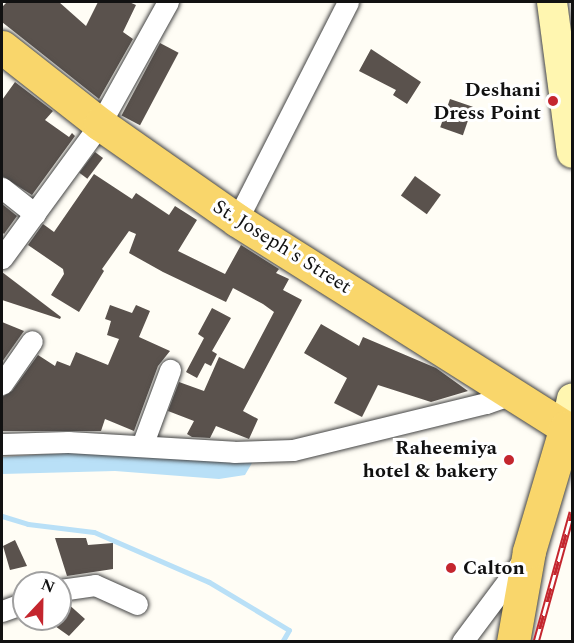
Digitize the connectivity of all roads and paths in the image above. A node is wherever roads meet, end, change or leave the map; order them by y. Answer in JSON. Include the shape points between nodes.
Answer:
{"nodes":[{"id":1,"x":168,"y":2,"type":"edge"},
{"id":2,"x":348,"y":2,"type":"edge"},
{"id":3,"x":552,"y":2,"type":"edge"},
{"id":4,"x":2,"y":47,"type":"edge"},
{"id":5,"x":100,"y":124,"type":"junction"},
{"id":6,"x":573,"y":153,"type":"edge"},
{"id":7,"x":2,"y":188,"type":"edge"},
{"id":8,"x":35,"y":214,"type":"junction"},
{"id":9,"x":237,"y":220,"type":"junction"},
{"id":10,"x":2,"y":258,"type":"edge"},
{"id":11,"x":32,"y":341,"type":"dead end"},
{"id":12,"x":170,"y":370,"type":"dead end"},
{"id":13,"x":2,"y":384,"type":"edge"},
{"id":14,"x":515,"y":393,"type":"junction"},
{"id":15,"x":570,"y":419,"type":"edge"},
{"id":16,"x":143,"y":443,"type":"junction"},
{"id":17,"x":2,"y":444,"type":"edge"},
{"id":18,"x":530,"y":551,"type":"junction"},
{"id":19,"x":72,"y":588,"type":"edge"},
{"id":20,"x":137,"y":604,"type":"dead end"},
{"id":21,"x":462,"y":642,"type":"edge"},
{"id":22,"x":513,"y":642,"type":"edge"}],
"edges":[{"from":1,"to":5,"type":"street"},
{"from":2,"to":9,"type":"street"},
{"from":3,"to":6,"type":"main road"},
{"from":4,"to":5,"type":"main road","name":"St. Joseph's Street"},
{"from":5,"to":8,"type":"street"},
{"from":5,"to":9,"type":"main road","name":"St. Joseph's Street"},
{"from":7,"to":8,"type":"street"},
{"from":8,"to":10,"type":"street"},
{"from":9,"to":14,"type":"main road","name":"St. Joseph's Street"},
{"from":11,"to":13,"type":"street"},
{"from":12,"to":16,"type":"street"},
{"from":14,"to":15,"type":"main road","name":"St. Joseph's Street"},
{"from":14,"to":16,"type":"street","via":[[486,404],[293,450],[234,452]]},
{"from":15,"to":18,"type":"main road"},
{"from":16,"to":17,"type":"street"},
{"from":18,"to":21,"type":"street"},
{"from":18,"to":22,"type":"main road"},
{"from":19,"to":20,"type":"street","via":[[95,585]]}]}
